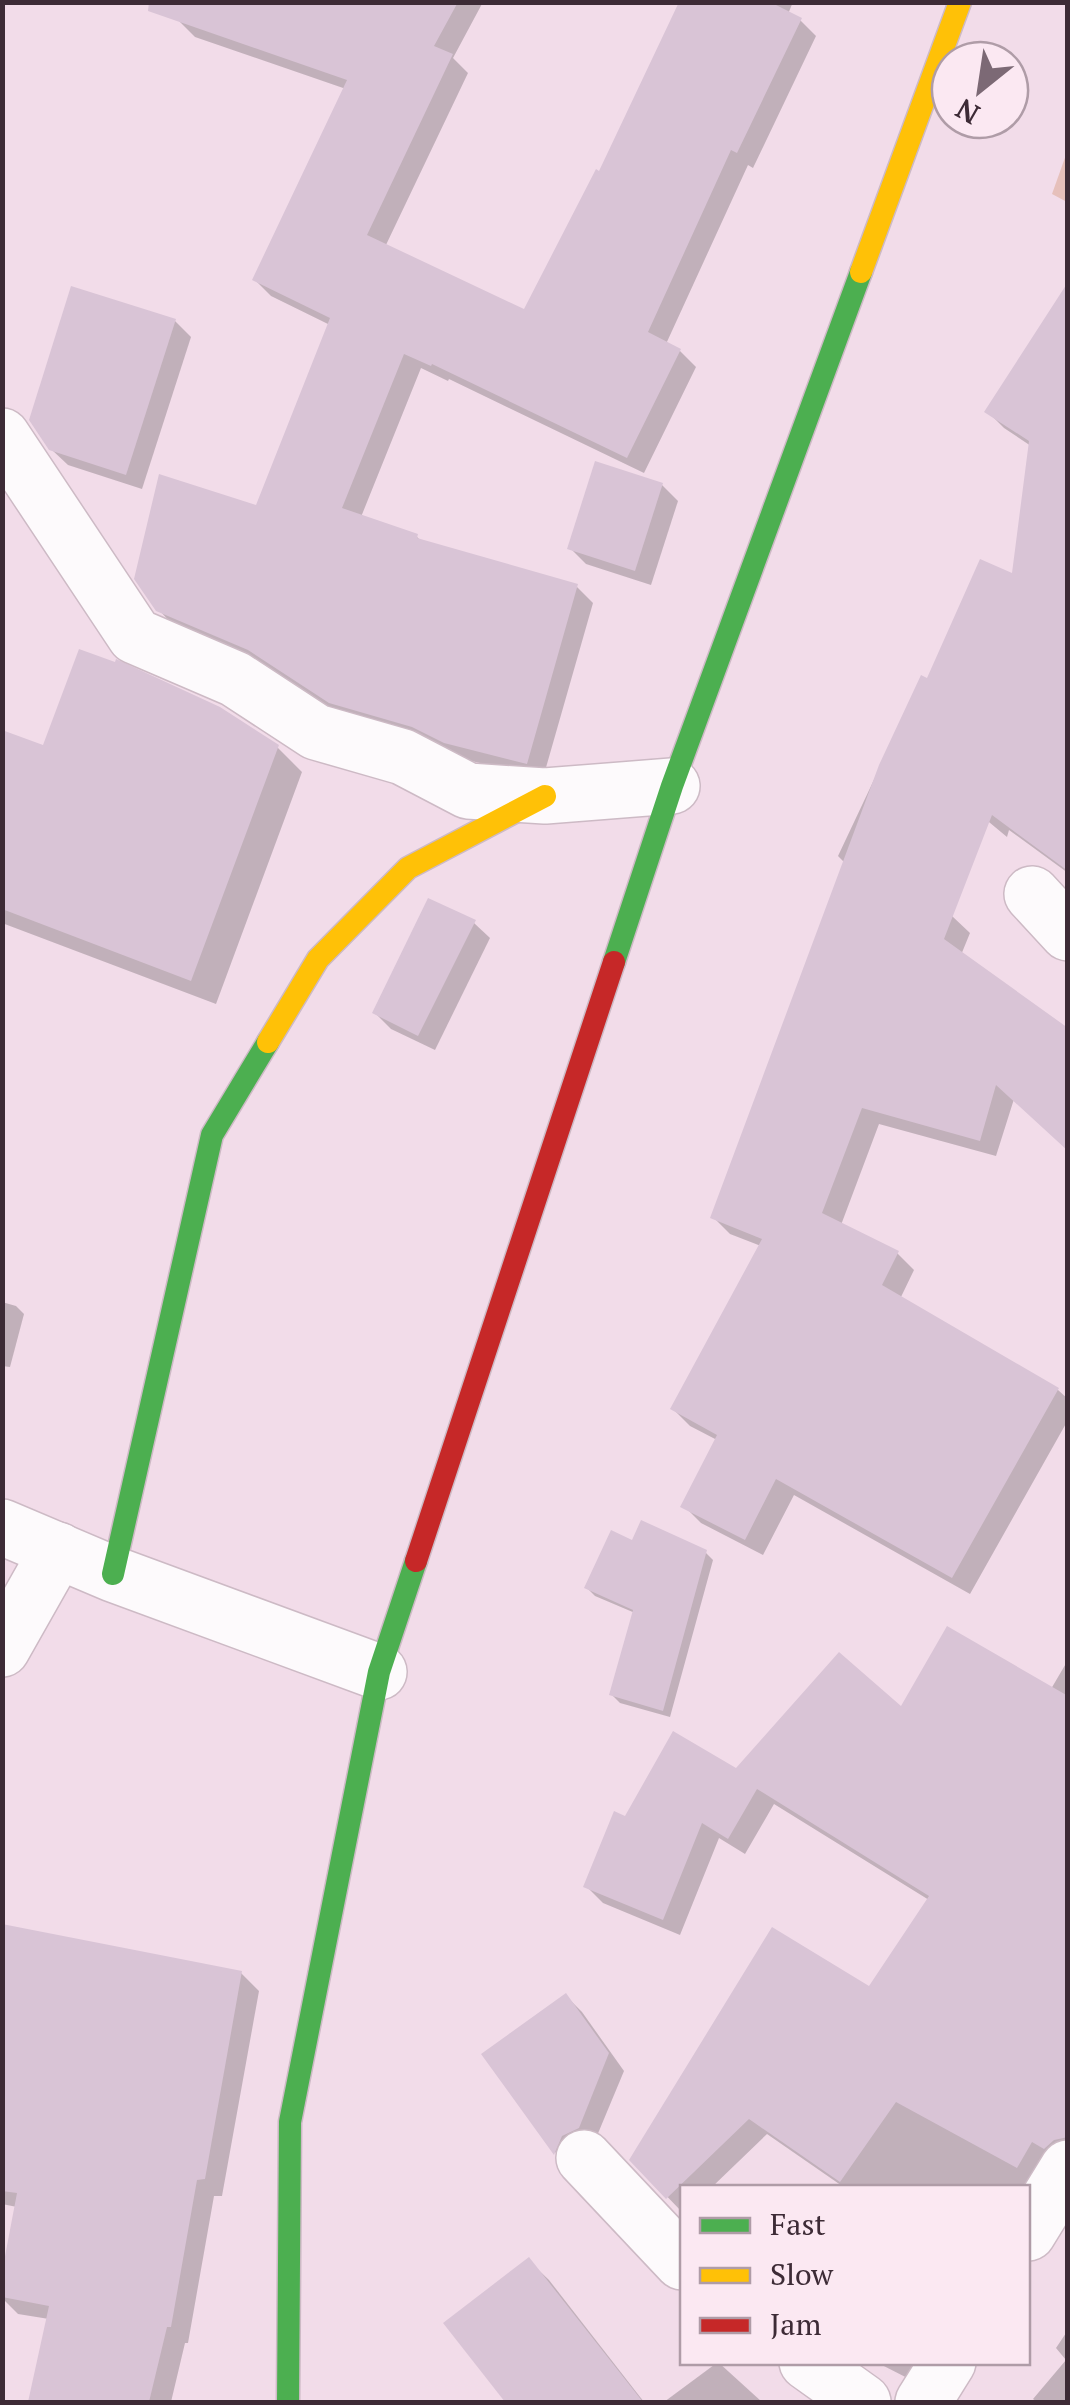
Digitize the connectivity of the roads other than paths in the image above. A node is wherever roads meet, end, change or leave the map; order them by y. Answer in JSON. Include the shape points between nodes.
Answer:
{"nodes":[{"id":1,"x":960,"y":2,"type":"edge"},
{"id":2,"x":2,"y":436,"type":"edge"},
{"id":3,"x":672,"y":786,"type":"junction"},
{"id":4,"x":545,"y":796,"type":"junction"},
{"id":5,"x":2,"y":1527,"type":"edge"},
{"id":6,"x":58,"y":1550,"type":"junction"},
{"id":7,"x":113,"y":1574,"type":"junction"},
{"id":8,"x":2,"y":1649,"type":"edge"},
{"id":9,"x":379,"y":1672,"type":"junction"},
{"id":10,"x":584,"y":2158,"type":"dead end"},
{"id":11,"x":1068,"y":2168,"type":"edge"},
{"id":12,"x":1030,"y":2230,"type":"edge"},
{"id":13,"x":680,"y":2260,"type":"edge"},
{"id":14,"x":811,"y":2365,"type":"edge"},
{"id":15,"x":946,"y":2365,"type":"edge"},
{"id":16,"x":288,"y":2402,"type":"edge"},
{"id":17,"x":864,"y":2402,"type":"edge"},
{"id":18,"x":923,"y":2402,"type":"edge"}],
"edges":[{"from":1,"to":3,"type":"main road"},
{"from":2,"to":4,"type":"street","via":[[135,636],[235,679],[316,732],[402,757],[468,791]]},
{"from":3,"to":4,"type":"street"},
{"from":3,"to":9,"type":"main road"},
{"from":4,"to":7,"type":"main road","via":[[408,868],[330,946],[212,1135]]},
{"from":5,"to":6,"type":"street"},
{"from":6,"to":7,"type":"street"},
{"from":6,"to":8,"type":"street"},
{"from":7,"to":9,"type":"street"},
{"from":9,"to":16,"type":"main road","via":[[290,2122]]},
{"from":10,"to":13,"type":"street"},
{"from":11,"to":12,"type":"street"},
{"from":14,"to":17,"type":"street"},
{"from":15,"to":18,"type":"street"}]}
